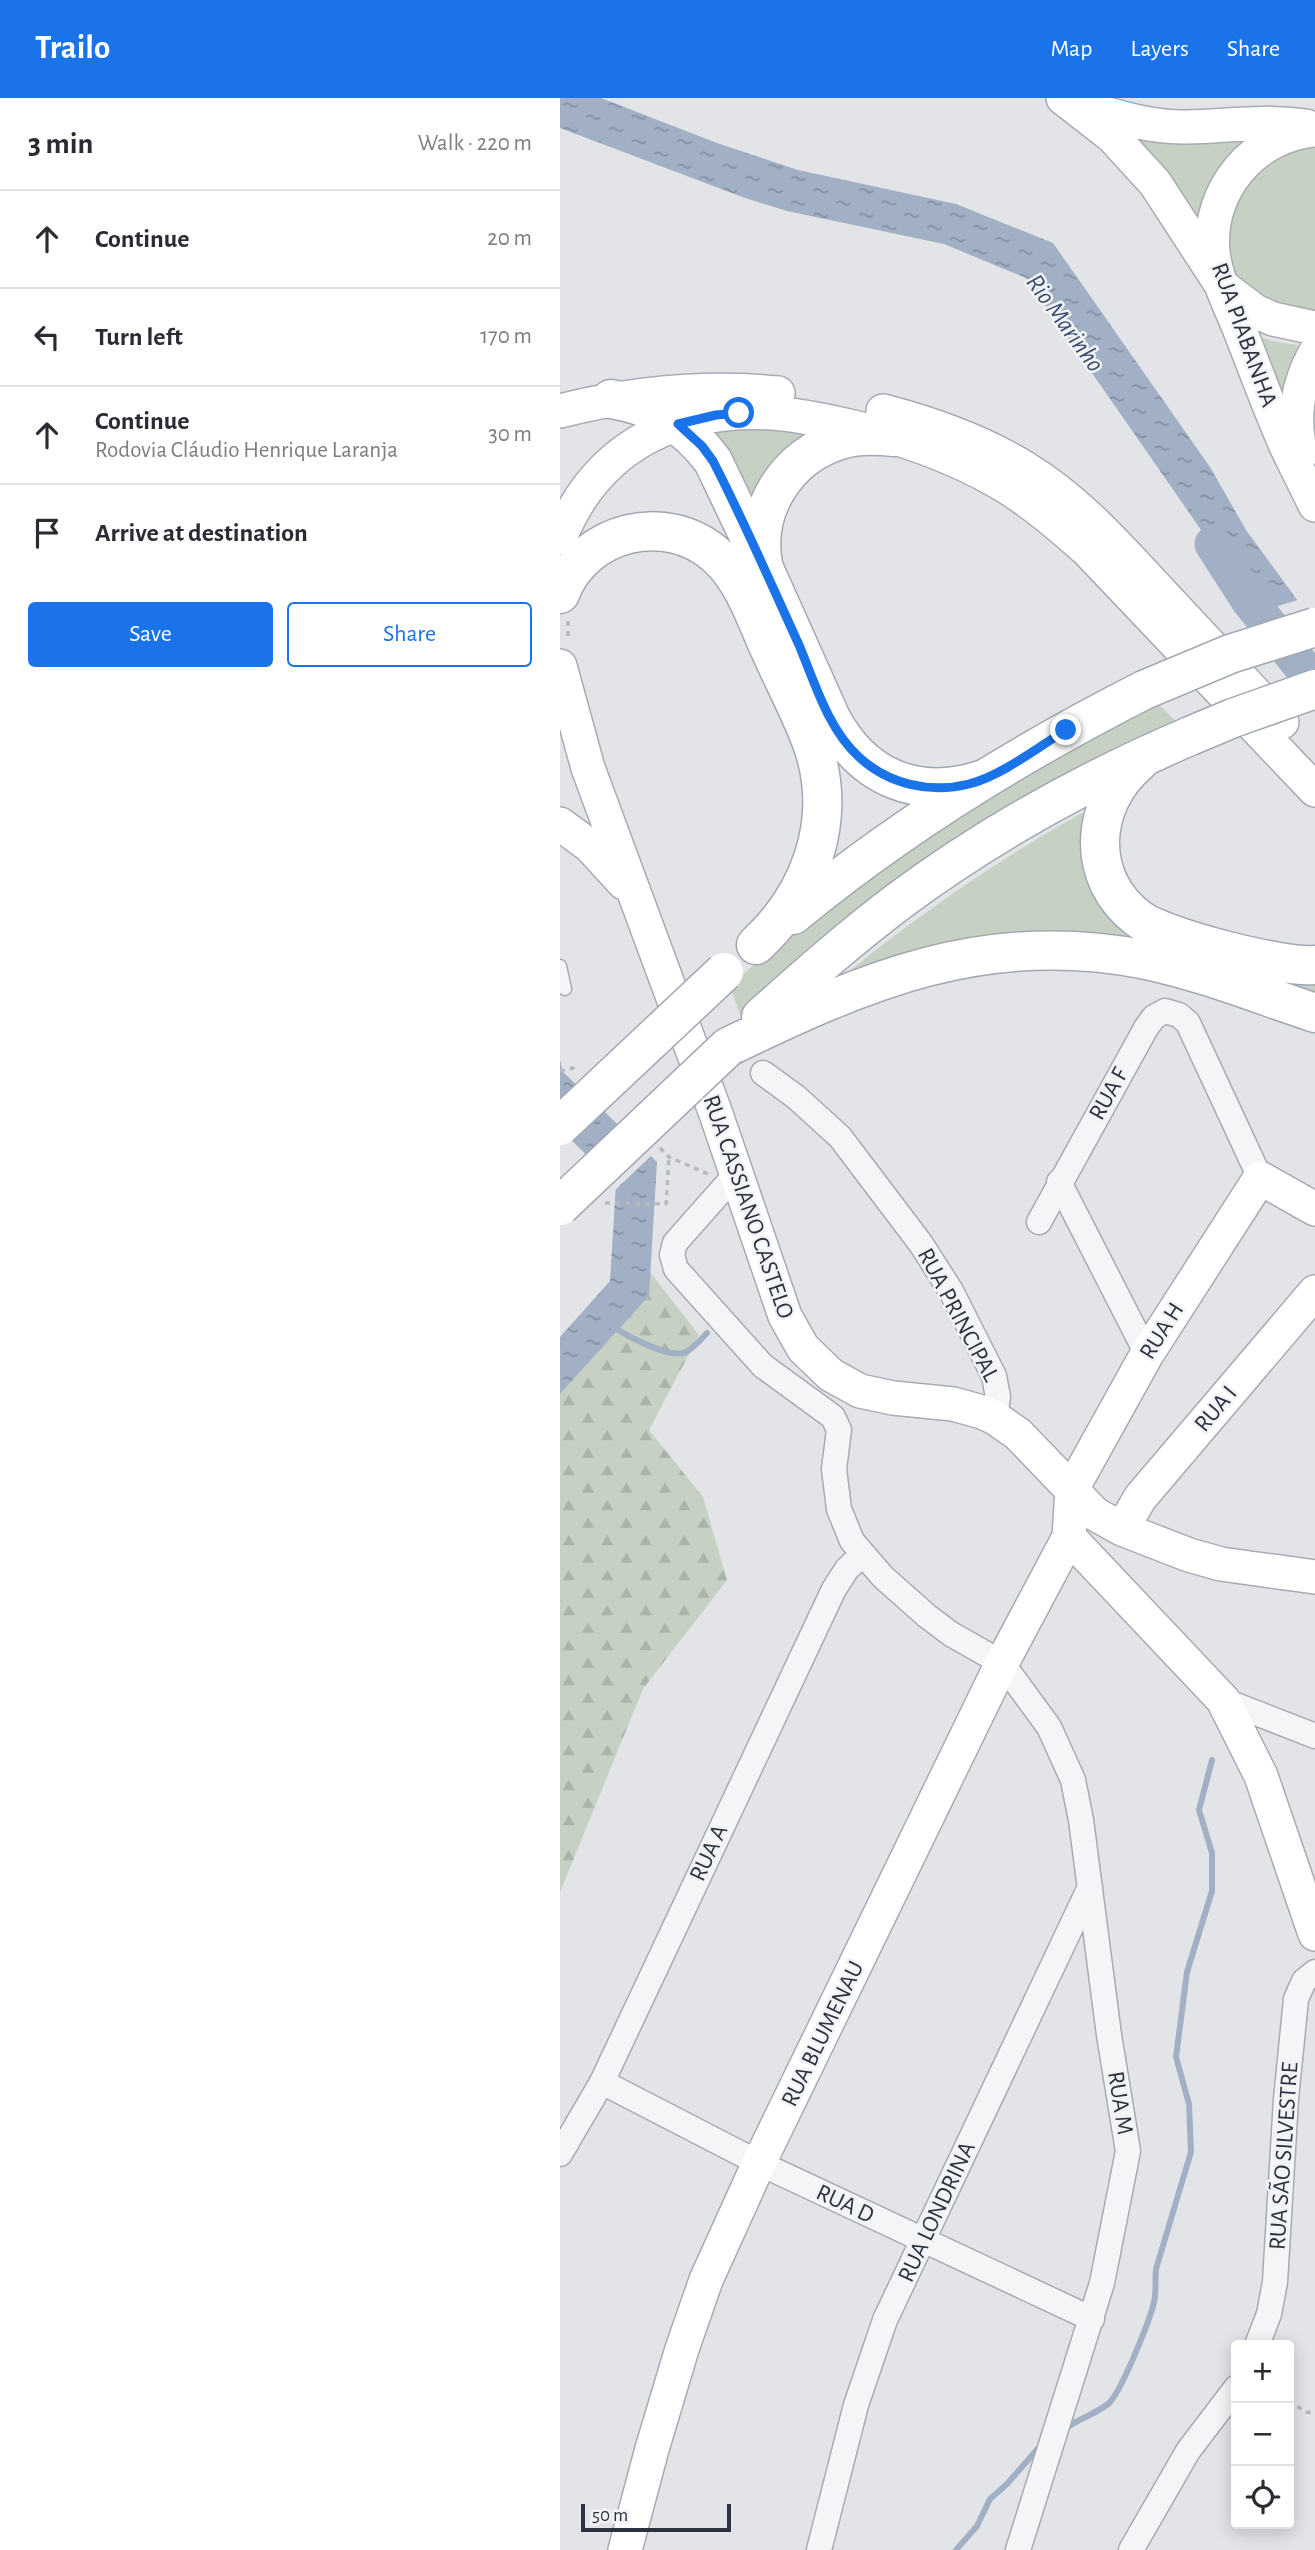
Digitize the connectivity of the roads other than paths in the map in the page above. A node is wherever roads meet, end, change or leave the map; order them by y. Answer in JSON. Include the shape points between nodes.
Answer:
{"nodes":[{"id":1,"x":1063,"y":98,"type":"edge"},
{"id":2,"x":1315,"y":129,"type":"edge"},
{"id":3,"x":1222,"y":286,"type":"junction"},
{"id":4,"x":1315,"y":328,"type":"edge"},
{"id":5,"x":1315,"y":353,"type":"edge"},
{"id":6,"x":611,"y":399,"type":"junction"},
{"id":7,"x":560,"y":411,"type":"edge"},
{"id":8,"x":678,"y":424,"type":"junction"},
{"id":9,"x":894,"y":437,"type":"junction"},
{"id":10,"x":1315,"y":504,"type":"edge"},
{"id":11,"x":560,"y":538,"type":"edge"},
{"id":12,"x":763,"y":566,"type":"junction"},
{"id":13,"x":564,"y":608,"type":"edge"},
{"id":14,"x":1315,"y":627,"type":"edge"},
{"id":15,"x":565,"y":659,"type":"edge"},
{"id":16,"x":1315,"y":689,"type":"edge"},
{"id":17,"x":1149,"y":754,"type":"junction"},
{"id":18,"x":1315,"y":757,"type":"edge"},
{"id":19,"x":984,"y":779,"type":"junction"},
{"id":20,"x":1315,"y":790,"type":"edge"},
{"id":21,"x":560,"y":824,"type":"edge"},
{"id":22,"x":638,"y":906,"type":"junction"},
{"id":23,"x":756,"y":946,"type":"junction"},
{"id":24,"x":1315,"y":965,"type":"edge"},
{"id":25,"x":560,"y":966,"type":"edge"},
{"id":26,"x":565,"y":989,"type":"dead end"},
{"id":27,"x":1315,"y":1013,"type":"edge"},
{"id":28,"x":741,"y":1039,"type":"junction"},
{"id":29,"x":763,"y":1073,"type":"dead end"},
{"id":30,"x":560,"y":1126,"type":"edge"},
{"id":31,"x":737,"y":1172,"type":"junction"},
{"id":32,"x":1260,"y":1178,"type":"junction"},
{"id":33,"x":1059,"y":1182,"type":"junction"},
{"id":34,"x":560,"y":1206,"type":"edge"},
{"id":35,"x":1315,"y":1209,"type":"edge"},
{"id":36,"x":1039,"y":1222,"type":"dead end"},
{"id":37,"x":1315,"y":1292,"type":"edge"},
{"id":38,"x":1147,"y":1354,"type":"junction"},
{"id":39,"x":995,"y":1418,"type":"junction"},
{"id":40,"x":1072,"y":1489,"type":"junction"},
{"id":41,"x":1122,"y":1529,"type":"junction"},
{"id":42,"x":1069,"y":1537,"type":"junction"},
{"id":43,"x":862,"y":1555,"type":"junction"},
{"id":44,"x":1315,"y":1577,"type":"edge"},
{"id":45,"x":1003,"y":1663,"type":"junction"},
{"id":46,"x":1223,"y":1700,"type":"junction"},
{"id":47,"x":1315,"y":1736,"type":"edge"},
{"id":48,"x":1090,"y":1887,"type":"junction"},
{"id":49,"x":1315,"y":1934,"type":"edge"},
{"id":50,"x":1315,"y":1972,"type":"edge"},
{"id":51,"x":602,"y":2081,"type":"junction"},
{"id":52,"x":560,"y":2154,"type":"edge"},
{"id":53,"x":760,"y":2163,"type":"junction"},
{"id":54,"x":923,"y":2241,"type":"junction"},
{"id":55,"x":1092,"y":2319,"type":"junction"},
{"id":56,"x":1259,"y":2340,"type":"edge"},
{"id":57,"x":1231,"y":2395,"type":"edge"},
{"id":58,"x":625,"y":2550,"type":"edge"},
{"id":59,"x":819,"y":2550,"type":"edge"},
{"id":60,"x":1018,"y":2550,"type":"edge"},
{"id":61,"x":1131,"y":2550,"type":"edge"}],
"edges":[{"from":1,"to":2,"type":"main road","via":[[1111,115],[1160,125],[1269,122]]},
{"from":1,"to":3,"type":"main road","via":[[1113,137],[1155,183]]},
{"from":2,"to":3,"type":"main road","name":"RUA PIABANHA","via":[[1264,147],[1228,183],[1213,234]]},
{"from":3,"to":4,"type":"main road","via":[[1255,311]]},
{"from":3,"to":10,"type":"main road","name":"RUA PIABANHA","via":[[1286,446]]},
{"from":5,"to":10,"type":"main road","name":"RUA PIABANHA","via":[[1301,383],[1296,420]]},
{"from":6,"to":7,"type":"main road"},
{"from":6,"to":8,"type":"main road","via":[[645,407]]},
{"from":6,"to":18,"type":"main road","via":[[713,390],[833,400],[909,418],[999,453],[1055,489],[1105,533]]},
{"from":8,"to":9,"type":"main road","via":[[716,415],[784,414]]},
{"from":8,"to":11,"type":"main road","via":[[632,444],[601,471],[576,503]]},
{"from":8,"to":12,"type":"main road","via":[[713,461]]},
{"from":9,"to":12,"type":"main road","via":[[842,439],[796,465],[776,490],[764,519]]},
{"from":9,"to":20,"type":"main road","via":[[969,466],[1061,526]]},
{"from":12,"to":19,"type":"main road","via":[[831,718],[860,759],[888,777],[920,787],[952,787]]},
{"from":13,"to":23,"type":"main road","via":[[569,577],[589,553],[615,538],[645,531],[691,538],[717,555],[737,579],[807,731],[821,786],[821,828],[809,872],[787,912]]},
{"from":14,"to":19,"type":"main road","bridge":true,"via":[[1230,654],[1144,690]]},
{"from":15,"to":22,"type":"main road","name":"RUA CASSIANO CASTELO","via":[[588,768]]},
{"from":16,"to":17,"type":"main road","bridge":true},
{"from":17,"to":24,"type":"main road","via":[[1124,777],[1101,820],[1101,861],[1119,900],[1164,932],[1288,964]]},
{"from":17,"to":28,"type":"main road","via":[[1051,802],[936,874],[846,943]]},
{"from":19,"to":23,"type":"main road","via":[[829,885]]},
{"from":21,"to":22,"type":"main road","name":"RUA CASSIANO CASTELO","via":[[604,859]]},
{"from":22,"to":31,"type":"main road","name":"RUA CASSIANO CASTELO"},
{"from":23,"to":30,"type":"main road","bridge":true},
{"from":25,"to":26,"type":"lane"},
{"from":27,"to":28,"type":"main road","via":[[1143,960],[1082,951],[1021,951],[908,970]]},
{"from":28,"to":34,"type":"main road","bridge":true},
{"from":29,"to":39,"type":"street","name":"RUA PRINCIPAL","via":[[840,1137],[921,1244],[951,1291],[994,1376]]},
{"from":31,"to":39,"type":"main road","name":"RUA CASSIANO CASTELO","via":[[785,1316],[816,1363],[860,1391],[960,1405]]},
{"from":31,"to":43,"type":"street","via":[[675,1242],[673,1262],[764,1366],[834,1416],[839,1430],[834,1469],[839,1508]]},
{"from":32,"to":33,"type":"street","name":"RUA F","via":[[1188,1023],[1165,1011],[1146,1028]]},
{"from":32,"to":35,"type":"main road"},
{"from":32,"to":38,"type":"main road","name":"RUA H"},
{"from":33,"to":36,"type":"street","name":"RUA F"},
{"from":33,"to":38,"type":"street"},
{"from":37,"to":41,"type":"main road","name":"RUA I","via":[[1140,1498]]},
{"from":38,"to":40,"type":"main road","name":"RUA H"},
{"from":39,"to":40,"type":"main road","name":"RUA PRINCIPAL","via":[[1018,1434]]},
{"from":40,"to":41,"type":"main road","name":"RUA PRINCIPAL","via":[[1095,1514]]},
{"from":40,"to":42,"type":"main road"},
{"from":41,"to":44,"type":"main road","name":"RUA PRINCIPAL","via":[[1221,1564]]},
{"from":42,"to":45,"type":"main road","name":"RUA BLUMENAU"},
{"from":42,"to":46,"type":"main road"},
{"from":43,"to":45,"type":"street","via":[[927,1616]]},
{"from":43,"to":51,"type":"street","name":"RUA A","via":[[834,1589]]},
{"from":45,"to":48,"type":"street","name":"RUA M","via":[[1049,1727],[1073,1780]]},
{"from":45,"to":53,"type":"main road","name":"RUA BLUMENAU"},
{"from":46,"to":47,"type":"street"},
{"from":46,"to":49,"type":"main road","via":[[1261,1776]]},
{"from":48,"to":54,"type":"street","name":"RUA LONDRINA"},
{"from":48,"to":55,"type":"street","name":"RUA M","via":[[1128,2151]]},
{"from":50,"to":56,"type":"street","name":"RUA SÃO SILVESTRE","via":[[1304,1981],[1296,1999],[1275,2283]]},
{"from":51,"to":52,"type":"street","name":"RUA A"},
{"from":51,"to":53,"type":"street","name":"RUA D"},
{"from":53,"to":54,"type":"street","name":"RUA D"},
{"from":53,"to":58,"type":"main road","name":"RUA BLUMENAU","via":[[706,2280],[682,2348]]},
{"from":54,"to":55,"type":"street","name":"RUA D"},
{"from":54,"to":59,"type":"street","name":"RUA LONDRINA","via":[[885,2320],[856,2404]]},
{"from":55,"to":60,"type":"street","name":"RUA M"},
{"from":57,"to":61,"type":"street","via":[[1188,2451]]}]}
